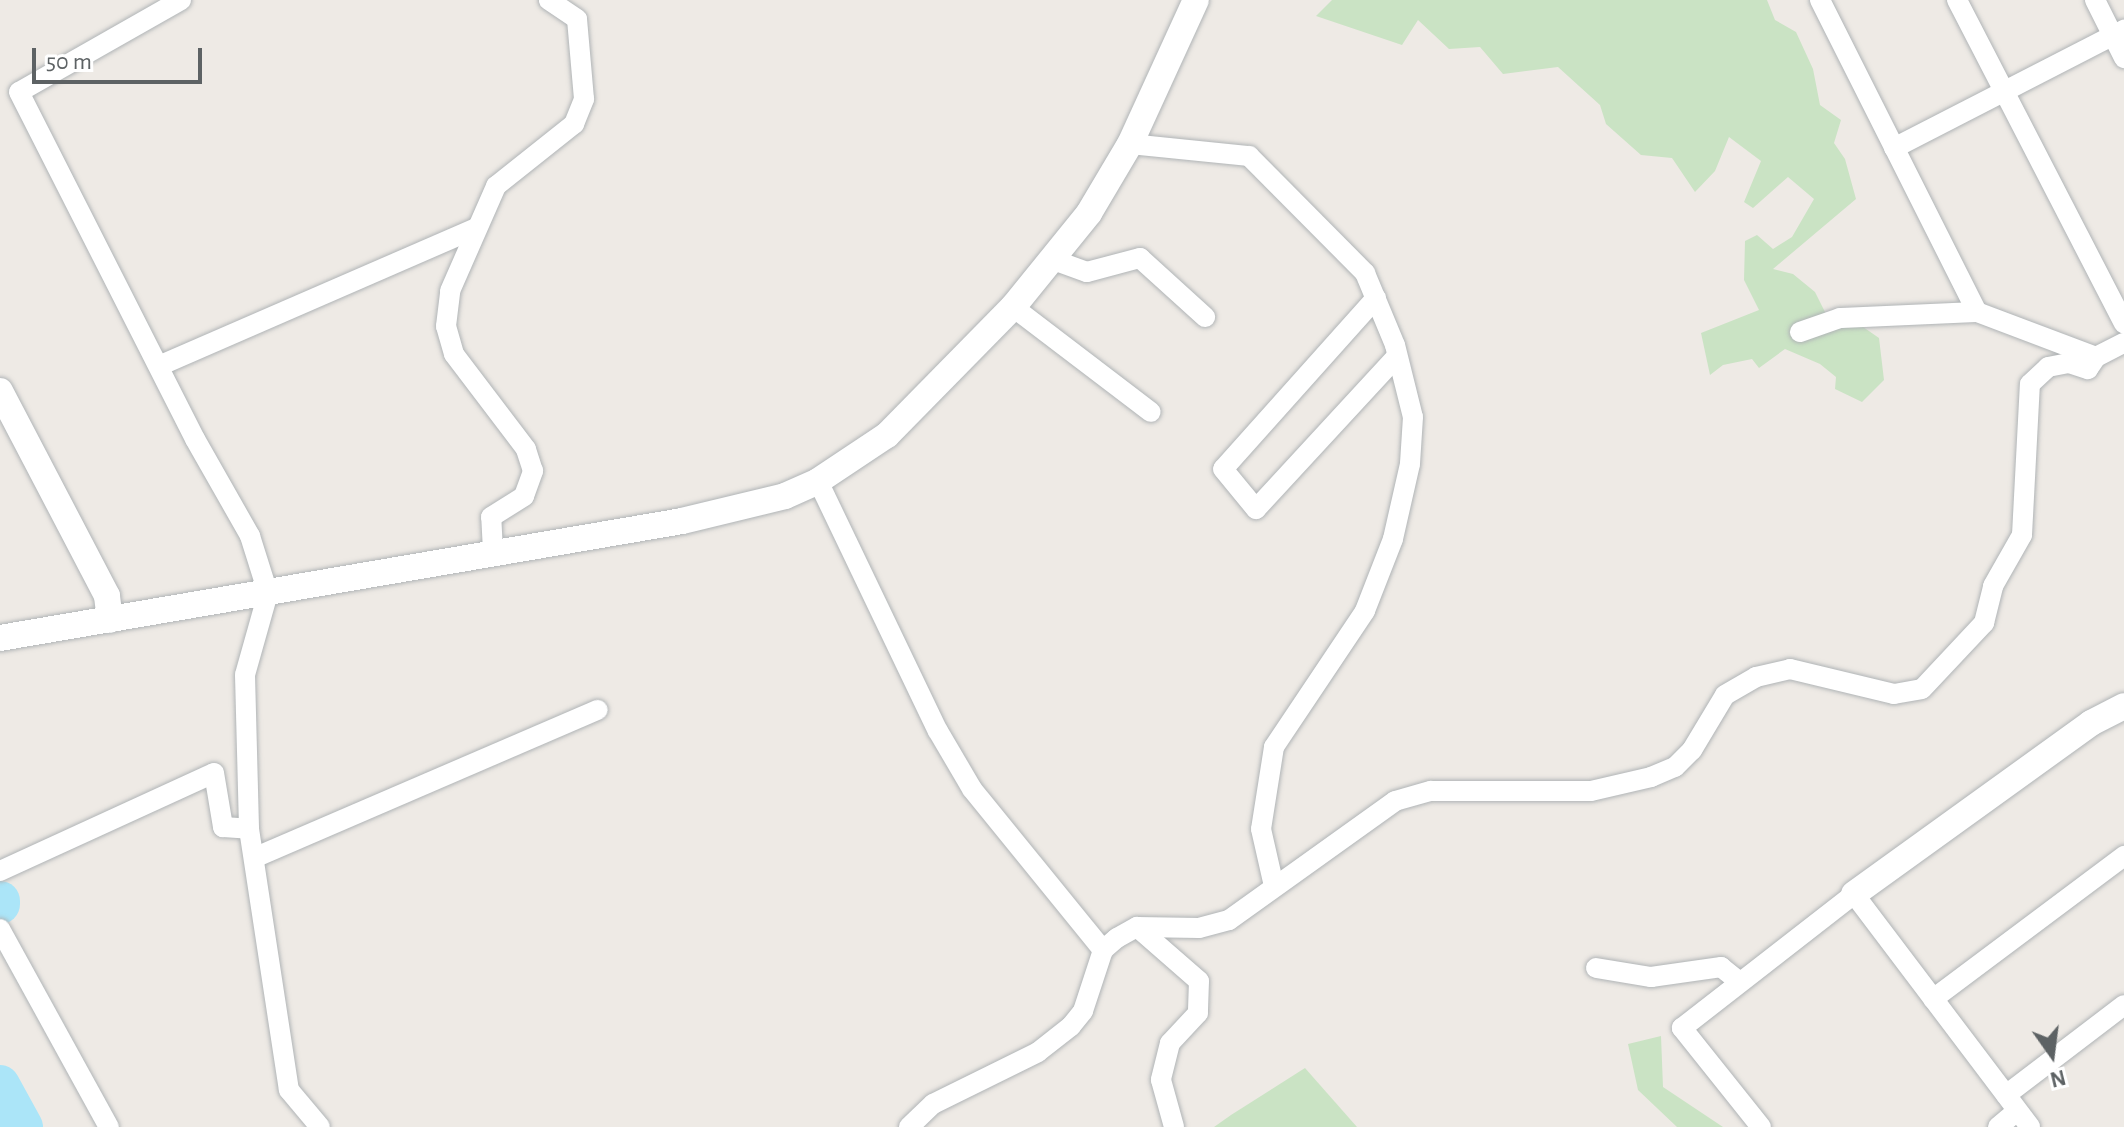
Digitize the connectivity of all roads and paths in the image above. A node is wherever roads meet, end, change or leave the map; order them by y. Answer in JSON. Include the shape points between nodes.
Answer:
{"nodes":[{"id":1,"x":181,"y":0,"type":"edge"},
{"id":2,"x":549,"y":0,"type":"edge"},
{"id":3,"x":1196,"y":0,"type":"edge"},
{"id":4,"x":1820,"y":0,"type":"edge"},
{"id":5,"x":1957,"y":0,"type":"edge"},
{"id":6,"x":2095,"y":0,"type":"edge"},
{"id":7,"x":2118,"y":33,"type":"edge"},
{"id":8,"x":2124,"y":58,"type":"edge"},
{"id":9,"x":2003,"y":92,"type":"junction"},
{"id":10,"x":1130,"y":144,"type":"junction"},
{"id":11,"x":1894,"y":148,"type":"junction"},
{"id":12,"x":476,"y":228,"type":"junction"},
{"id":13,"x":1051,"y":259,"type":"junction"},
{"id":14,"x":1376,"y":298,"type":"junction"},
{"id":15,"x":1013,"y":307,"type":"junction"},
{"id":16,"x":1977,"y":312,"type":"junction"},
{"id":17,"x":1205,"y":317,"type":"dead end"},
{"id":18,"x":2124,"y":323,"type":"edge"},
{"id":19,"x":1800,"y":332,"type":"dead end"},
{"id":20,"x":2124,"y":343,"type":"edge"},
{"id":21,"x":1397,"y":356,"type":"junction"},
{"id":22,"x":2096,"y":357,"type":"junction"},
{"id":23,"x":161,"y":365,"type":"junction"},
{"id":24,"x":0,"y":391,"type":"edge"},
{"id":25,"x":1151,"y":412,"type":"dead end"},
{"id":26,"x":818,"y":481,"type":"junction"},
{"id":27,"x":493,"y":551,"type":"junction"},
{"id":28,"x":268,"y":593,"type":"junction"},
{"id":29,"x":110,"y":620,"type":"junction"},
{"id":30,"x":0,"y":638,"type":"edge"},
{"id":31,"x":2124,"y":706,"type":"edge"},
{"id":32,"x":598,"y":710,"type":"dead end"},
{"id":33,"x":249,"y":829,"type":"junction"},
{"id":34,"x":2124,"y":856,"type":"edge"},
{"id":35,"x":256,"y":857,"type":"junction"},
{"id":36,"x":0,"y":871,"type":"edge"},
{"id":37,"x":1274,"y":886,"type":"junction"},
{"id":38,"x":1854,"y":894,"type":"junction"},
{"id":39,"x":1137,"y":927,"type":"junction"},
{"id":40,"x":0,"y":929,"type":"edge"},
{"id":41,"x":1103,"y":950,"type":"junction"},
{"id":42,"x":1596,"y":968,"type":"dead end"},
{"id":43,"x":1738,"y":981,"type":"junction"},
{"id":44,"x":1933,"y":999,"type":"junction"},
{"id":45,"x":2124,"y":1005,"type":"edge"},
{"id":46,"x":2018,"y":1111,"type":"edge"},
{"id":47,"x":316,"y":1126,"type":"edge"},
{"id":48,"x":109,"y":1127,"type":"edge"},
{"id":49,"x":909,"y":1127,"type":"edge"},
{"id":50,"x":1174,"y":1127,"type":"edge"},
{"id":51,"x":1761,"y":1127,"type":"edge"},
{"id":52,"x":1998,"y":1127,"type":"edge"}],
"edges":[{"from":1,"to":23,"type":"street","via":[[19,92]]},
{"from":2,"to":12,"type":"street","via":[[577,19],[584,99],[574,124],[496,186]]},
{"from":3,"to":10,"type":"street"},
{"from":4,"to":11,"type":"street"},
{"from":5,"to":9,"type":"street"},
{"from":6,"to":7,"type":"street"},
{"from":7,"to":8,"type":"street"},
{"from":7,"to":9,"type":"street"},
{"from":9,"to":11,"type":"street"},
{"from":9,"to":18,"type":"street"},
{"from":10,"to":13,"type":"street","via":[[1089,213]]},
{"from":10,"to":14,"type":"street","via":[[1249,156],[1365,273]]},
{"from":11,"to":16,"type":"street"},
{"from":12,"to":23,"type":"street"},
{"from":12,"to":27,"type":"street","via":[[450,291],[446,326],[454,354],[526,449],[533,471],[524,496],[491,517]]},
{"from":13,"to":15,"type":"street"},
{"from":13,"to":17,"type":"street","via":[[1087,272],[1140,258]]},
{"from":14,"to":21,"type":"street"},
{"from":14,"to":21,"type":"street","via":[[1223,469],[1256,509]]},
{"from":15,"to":25,"type":"street"},
{"from":15,"to":26,"type":"street","via":[[887,435]]},
{"from":16,"to":19,"type":"street","via":[[1840,318]]},
{"from":16,"to":22,"type":"street"},
{"from":20,"to":22,"type":"street"},
{"from":21,"to":37,"type":"street","via":[[1413,417],[1410,464],[1393,539],[1365,611],[1274,747],[1261,829]]},
{"from":22,"to":37,"type":"street","via":[[2088,369],[2069,363],[2048,367],[2030,384],[2022,535],[1993,586],[1984,623],[1922,689],[1894,694],[1790,669],[1756,677],[1725,695],[1692,750],[1675,767],[1591,791],[1431,791],[1395,801]]},
{"from":23,"to":28,"type":"street","via":[[250,536]]},
{"from":24,"to":29,"type":"street","via":[[107,596]]},
{"from":26,"to":27,"type":"street","via":[[785,496],[682,521]]},
{"from":26,"to":41,"type":"street","via":[[938,731],[972,789]]},
{"from":27,"to":28,"type":"street"},
{"from":28,"to":29,"type":"street"},
{"from":28,"to":33,"type":"street","via":[[245,675]]},
{"from":29,"to":30,"type":"street"},
{"from":31,"to":38,"type":"street","via":[[2091,723]]},
{"from":32,"to":35,"type":"street"},
{"from":33,"to":35,"type":"street"},
{"from":33,"to":36,"type":"street","via":[[223,827],[214,773]]},
{"from":34,"to":44,"type":"street"},
{"from":35,"to":47,"type":"street","via":[[289,1090]]},
{"from":37,"to":39,"type":"street","via":[[1229,920],[1199,928]]},
{"from":38,"to":43,"type":"street"},
{"from":38,"to":44,"type":"street"},
{"from":39,"to":41,"type":"street"},
{"from":39,"to":50,"type":"street","via":[[1199,981],[1198,1013],[1170,1043],[1161,1080]]},
{"from":40,"to":48,"type":"street"},
{"from":41,"to":49,"type":"street","via":[[1083,1011],[1071,1026],[1038,1052],[933,1104]]},
{"from":42,"to":43,"type":"street","via":[[1651,977],[1721,967]]},
{"from":43,"to":51,"type":"street","via":[[1682,1028]]},
{"from":44,"to":46,"type":"street"},
{"from":45,"to":46,"type":"street"},
{"from":46,"to":52,"type":"street"}]}
